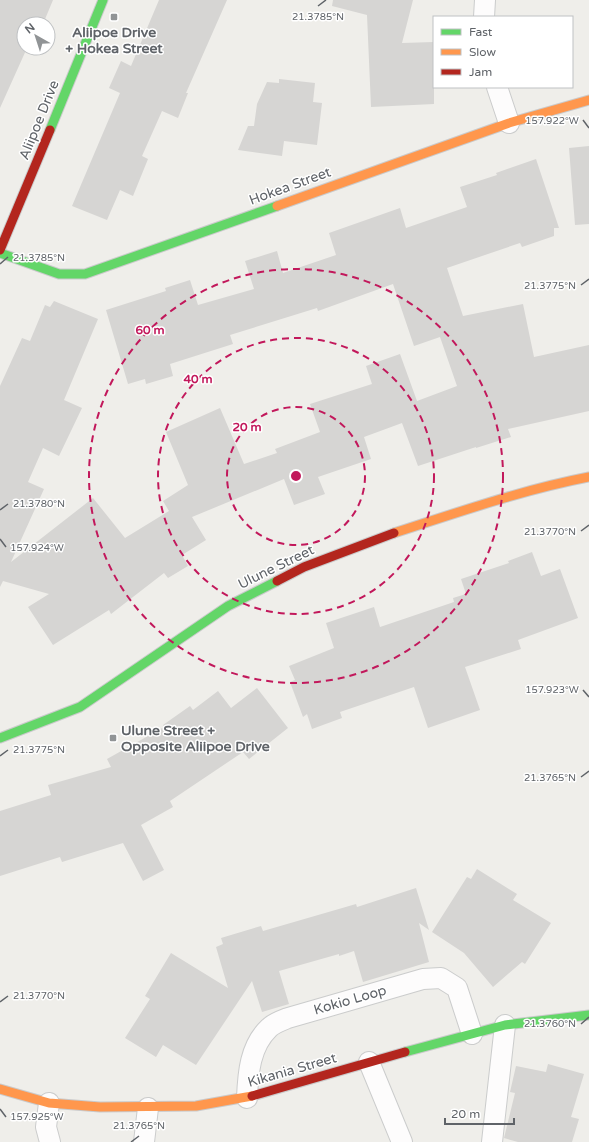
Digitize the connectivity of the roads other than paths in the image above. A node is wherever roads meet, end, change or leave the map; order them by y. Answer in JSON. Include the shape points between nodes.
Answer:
{"nodes":[{"id":1,"x":103,"y":0,"type":"edge"},
{"id":2,"x":486,"y":0,"type":"edge"},
{"id":3,"x":484,"y":16,"type":"edge"},
{"id":4,"x":496,"y":88,"type":"edge"},
{"id":5,"x":589,"y":100,"type":"edge"},
{"id":6,"x":509,"y":123,"type":"junction"},
{"id":7,"x":0,"y":250,"type":"edge"},
{"id":8,"x":0,"y":253,"type":"edge"},
{"id":9,"x":589,"y":477,"type":"edge"},
{"id":10,"x":0,"y":738,"type":"edge"},
{"id":11,"x":589,"y":1015,"type":"edge"},
{"id":12,"x":505,"y":1025,"type":"junction"},
{"id":13,"x":472,"y":1034,"type":"junction"},
{"id":14,"x":369,"y":1062,"type":"junction"},
{"id":15,"x":0,"y":1089,"type":"edge"},
{"id":16,"x":247,"y":1098,"type":"junction"},
{"id":17,"x":49,"y":1103,"type":"junction"},
{"id":18,"x":148,"y":1108,"type":"junction"},
{"id":19,"x":50,"y":1142,"type":"edge"},
{"id":20,"x":144,"y":1142,"type":"edge"},
{"id":21,"x":402,"y":1142,"type":"edge"},
{"id":22,"x":492,"y":1142,"type":"edge"}],
"edges":[{"from":1,"to":7,"type":"street","name":"Aliipoe Drive"},
{"from":2,"to":3,"type":"street"},
{"from":4,"to":6,"type":"street"},
{"from":5,"to":6,"type":"street","name":"Hokea Street"},
{"from":6,"to":8,"type":"street","name":"Hokea Street","via":[[85,274],[59,274]]},
{"from":9,"to":10,"type":"street","name":"Ulune Street","via":[[493,500],[304,567],[228,606],[80,707]]},
{"from":11,"to":12,"type":"street","name":"Kikania Street"},
{"from":12,"to":13,"type":"street","name":"Kikania Street"},
{"from":12,"to":22,"type":"street"},
{"from":13,"to":14,"type":"street","name":"Kikania Street"},
{"from":13,"to":16,"type":"street","name":"Kokio Loop","via":[[456,988],[441,978],[423,979],[288,1018],[270,1027],[259,1042],[249,1067]]},
{"from":14,"to":16,"type":"street","name":"Kikania Street"},
{"from":14,"to":21,"type":"street"},
{"from":15,"to":17,"type":"street","name":"Kikania Street"},
{"from":16,"to":18,"type":"street","name":"Kikania Street","via":[[196,1106]]},
{"from":17,"to":18,"type":"street","name":"Kikania Street"},
{"from":17,"to":19,"type":"street","via":[[46,1127]]},
{"from":18,"to":20,"type":"street"}]}
